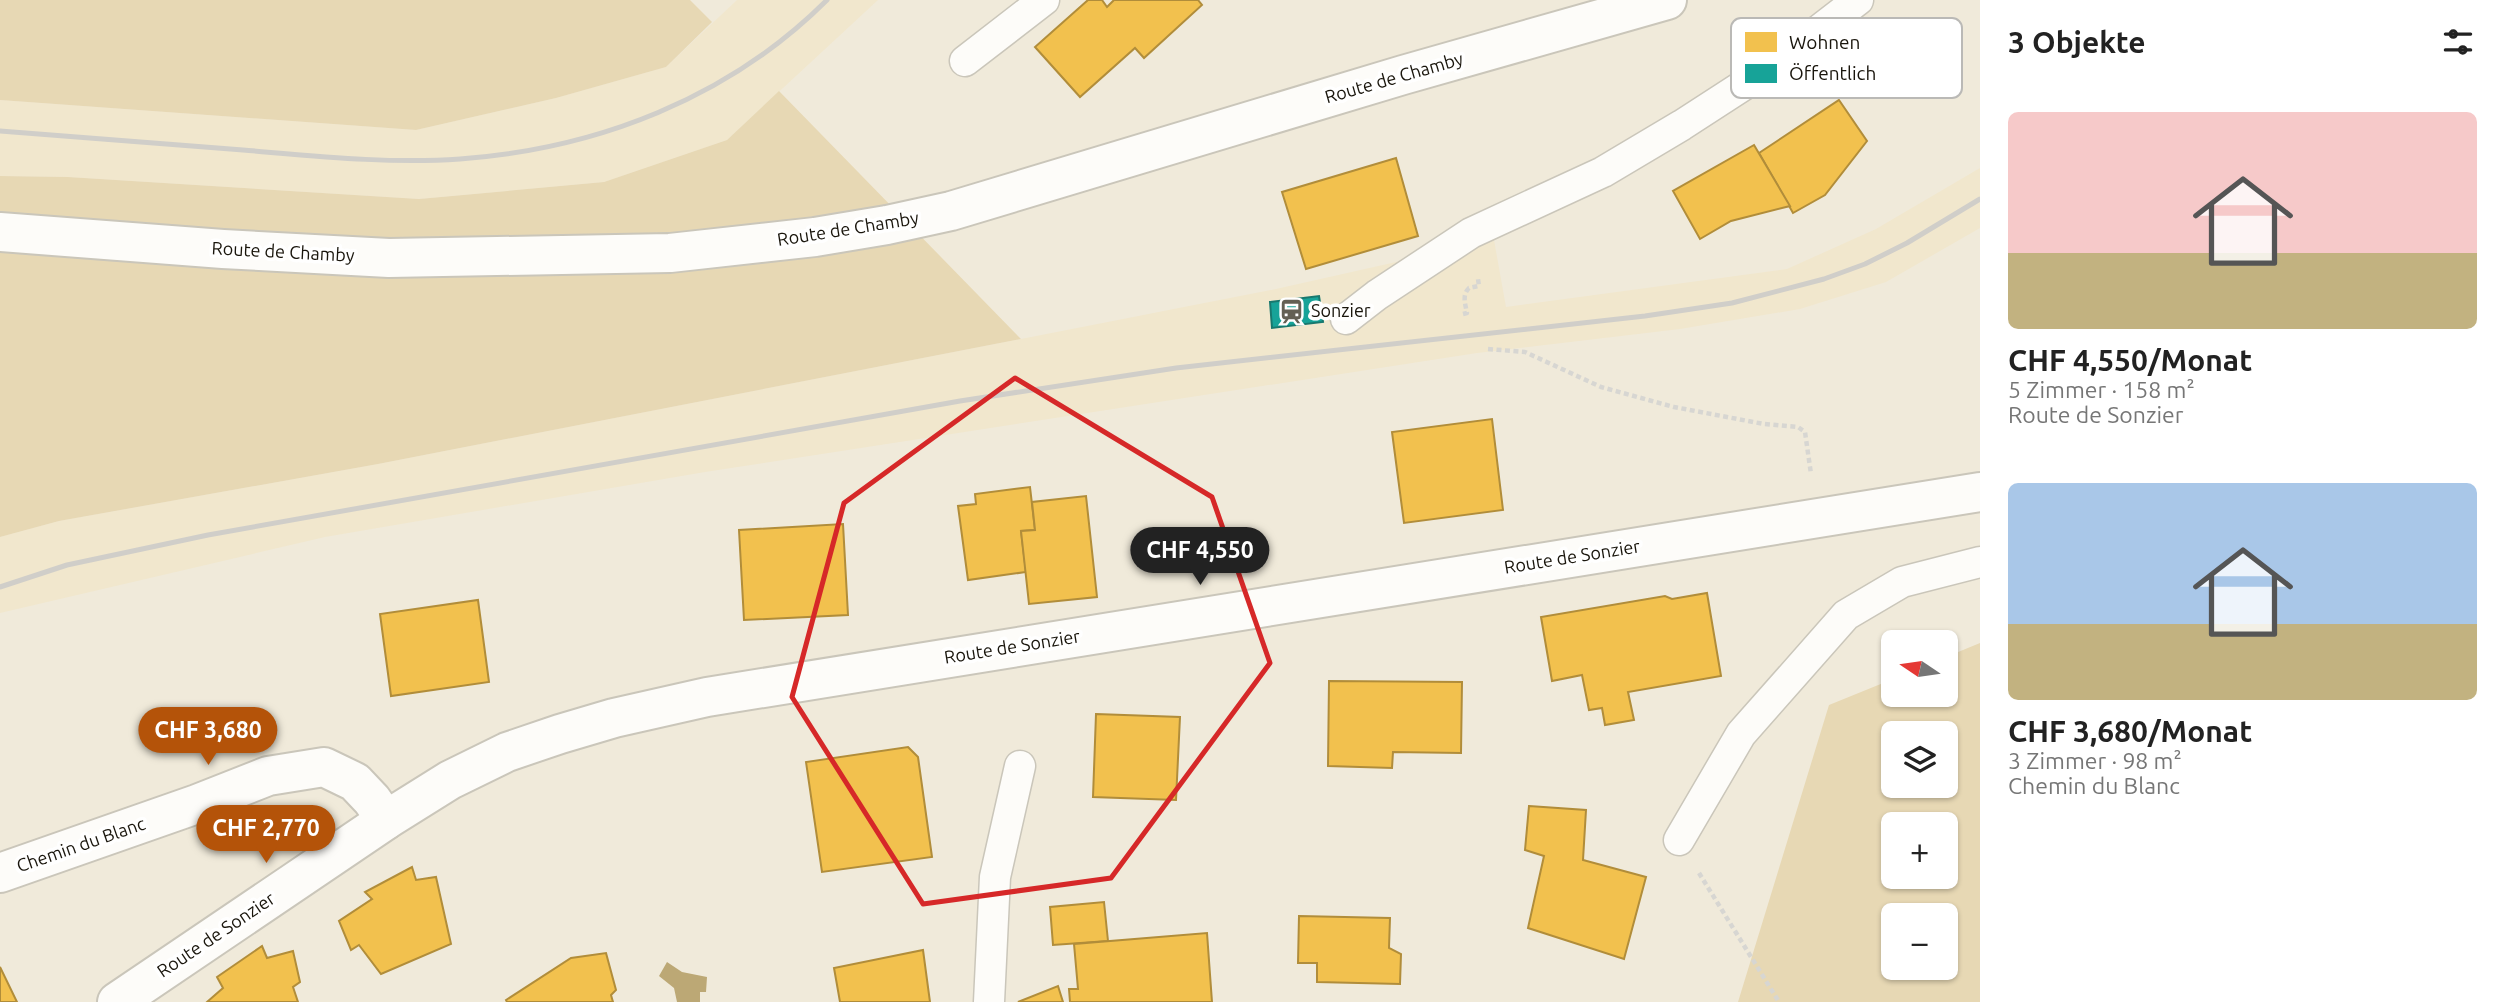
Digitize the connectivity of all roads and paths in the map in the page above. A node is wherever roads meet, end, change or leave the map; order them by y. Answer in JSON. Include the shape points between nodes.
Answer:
{"nodes":[{"id":1,"x":1044,"y":0,"type":"edge"},
{"id":2,"x":1667,"y":0,"type":"edge"},
{"id":3,"x":1858,"y":0,"type":"edge"},
{"id":4,"x":1835,"y":18,"type":"edge"},
{"id":5,"x":965,"y":61,"type":"dead end"},
{"id":6,"x":1731,"y":93,"type":"edge"},
{"id":7,"x":0,"y":232,"type":"edge"},
{"id":8,"x":1479,"y":286,"type":"dead end"},
{"id":9,"x":1463,"y":314,"type":"dead end"},
{"id":10,"x":1346,"y":319,"type":"dead end"},
{"id":11,"x":1488,"y":349,"type":"dead end"},
{"id":12,"x":1813,"y":485,"type":"dead end"},
{"id":13,"x":1980,"y":492,"type":"edge"},
{"id":14,"x":1980,"y":562,"type":"edge"},
{"id":15,"x":1020,"y":766,"type":"dead end"},
{"id":16,"x":386,"y":820,"type":"junction"},
{"id":17,"x":1679,"y":840,"type":"joint"},
{"id":18,"x":0,"y":873,"type":"edge"},
{"id":19,"x":117,"y":1002,"type":"edge"},
{"id":20,"x":989,"y":1002,"type":"edge"},
{"id":21,"x":1779,"y":1002,"type":"edge"}],
"edges":[{"from":1,"to":5,"type":"lane"},
{"from":2,"to":7,"type":"street","name":"Route de Chamby","via":[[951,211],[815,237],[670,253],[389,258]]},
{"from":3,"to":4,"type":"lane"},
{"from":6,"to":10,"type":"lane","via":[[1603,172],[1471,233]]},
{"from":8,"to":9,"type":"path","via":[[1465,292],[1467,313]]},
{"from":11,"to":12,"type":"path","via":[[1525,352],[1601,387],[1674,407],[1798,427],[1805,432]]},
{"from":13,"to":16,"type":"street","name":"Route de Sonzier","via":[[707,697],[614,718],[507,752],[450,780]]},
{"from":14,"to":17,"type":"lane","via":[[1902,582],[1846,615],[1741,734]]},
{"from":15,"to":20,"type":"lane","via":[[995,877]]},
{"from":16,"to":18,"type":"street","name":"Chemin du Blanc","via":[[355,782],[324,767],[268,776]]},
{"from":16,"to":19,"type":"street","name":"Route de Sonzier"},
{"from":17,"to":21,"type":"path"}]}
